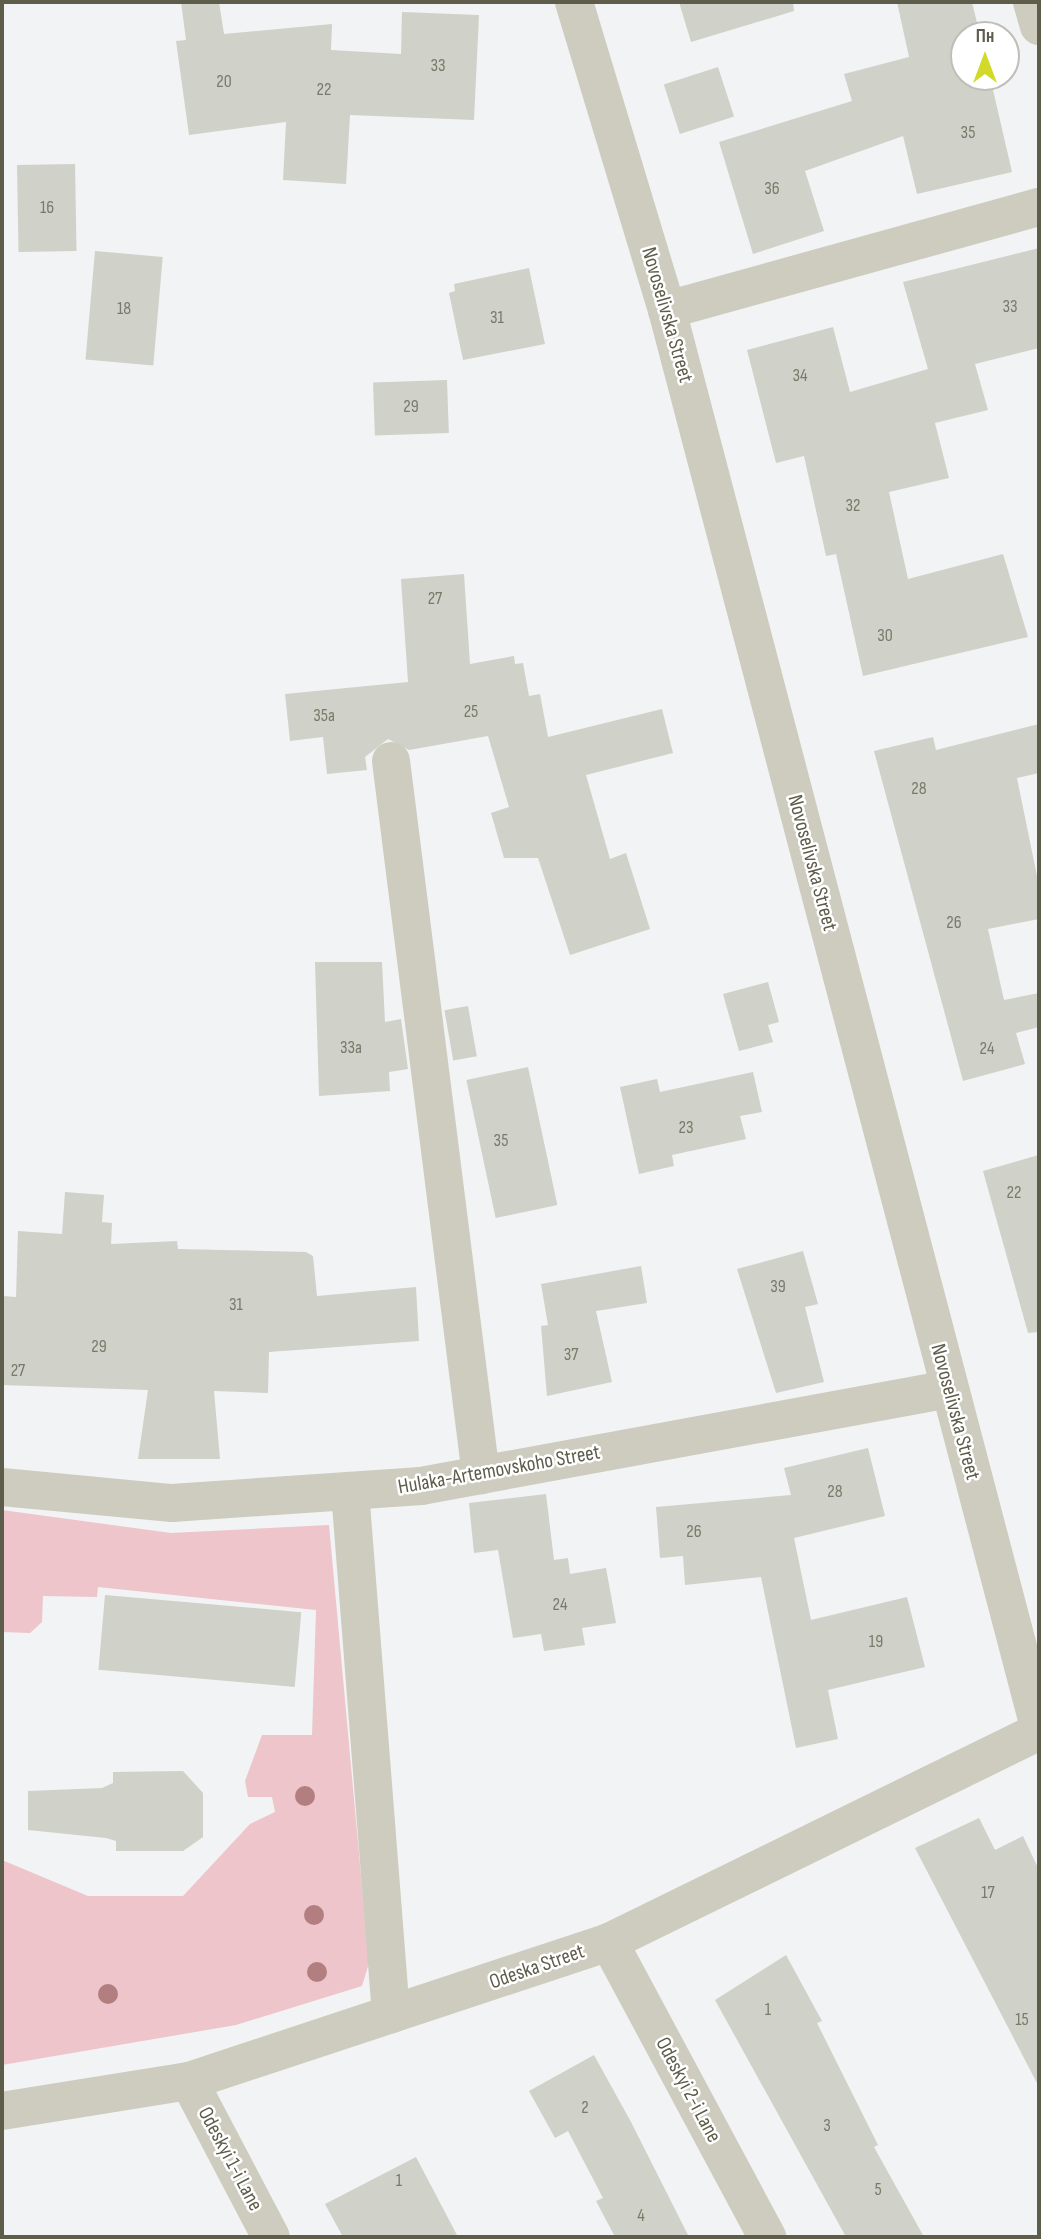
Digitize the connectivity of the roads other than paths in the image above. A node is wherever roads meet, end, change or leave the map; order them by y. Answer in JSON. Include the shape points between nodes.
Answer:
{"nodes":[{"id":1,"x":574,"y":2,"type":"edge"},
{"id":2,"x":1032,"y":2,"type":"edge"},
{"id":3,"x":1039,"y":26,"type":"edge"},
{"id":4,"x":1039,"y":207,"type":"edge"},
{"id":5,"x":667,"y":310,"type":"junction"},
{"id":6,"x":391,"y":761,"type":"dead end"},
{"id":7,"x":949,"y":1389,"type":"junction"},
{"id":8,"x":481,"y":1475,"type":"junction"},
{"id":9,"x":2,"y":1487,"type":"edge"},
{"id":10,"x":350,"y":1491,"type":"junction"},
{"id":11,"x":1039,"y":1729,"type":"edge"},
{"id":12,"x":610,"y":1942,"type":"junction"},
{"id":13,"x":391,"y":2014,"type":"junction"},
{"id":14,"x":189,"y":2081,"type":"junction"},
{"id":15,"x":2,"y":2111,"type":"edge"},
{"id":16,"x":271,"y":2237,"type":"edge"},
{"id":17,"x":767,"y":2237,"type":"edge"}],
"edges":[{"from":1,"to":5,"type":"street","name":"Novoselivska Street"},
{"from":2,"to":3,"type":"street"},
{"from":4,"to":5,"type":"street"},
{"from":5,"to":7,"type":"street","name":"Novoselivska Street"},
{"from":6,"to":8,"type":"street"},
{"from":7,"to":8,"type":"street","name":"Hulaka-Artemovskoho Street"},
{"from":7,"to":11,"type":"street","name":"Novoselivska Street"},
{"from":8,"to":10,"type":"street","name":"Hulaka-Artemovskoho Street"},
{"from":9,"to":10,"type":"street","name":"Hulaka-Artemovskoho Street","via":[[172,1503]]},
{"from":10,"to":13,"type":"street"},
{"from":11,"to":12,"type":"street","name":"Odeska Street"},
{"from":12,"to":13,"type":"street","name":"Odeska Street"},
{"from":12,"to":17,"type":"street","name":"Odeskyi 2-i Lane"},
{"from":13,"to":14,"type":"street","name":"Odeska Street"},
{"from":14,"to":15,"type":"street","name":"Odeska Street"},
{"from":14,"to":16,"type":"street","name":"Odeskyi 1-i Lane"}]}
